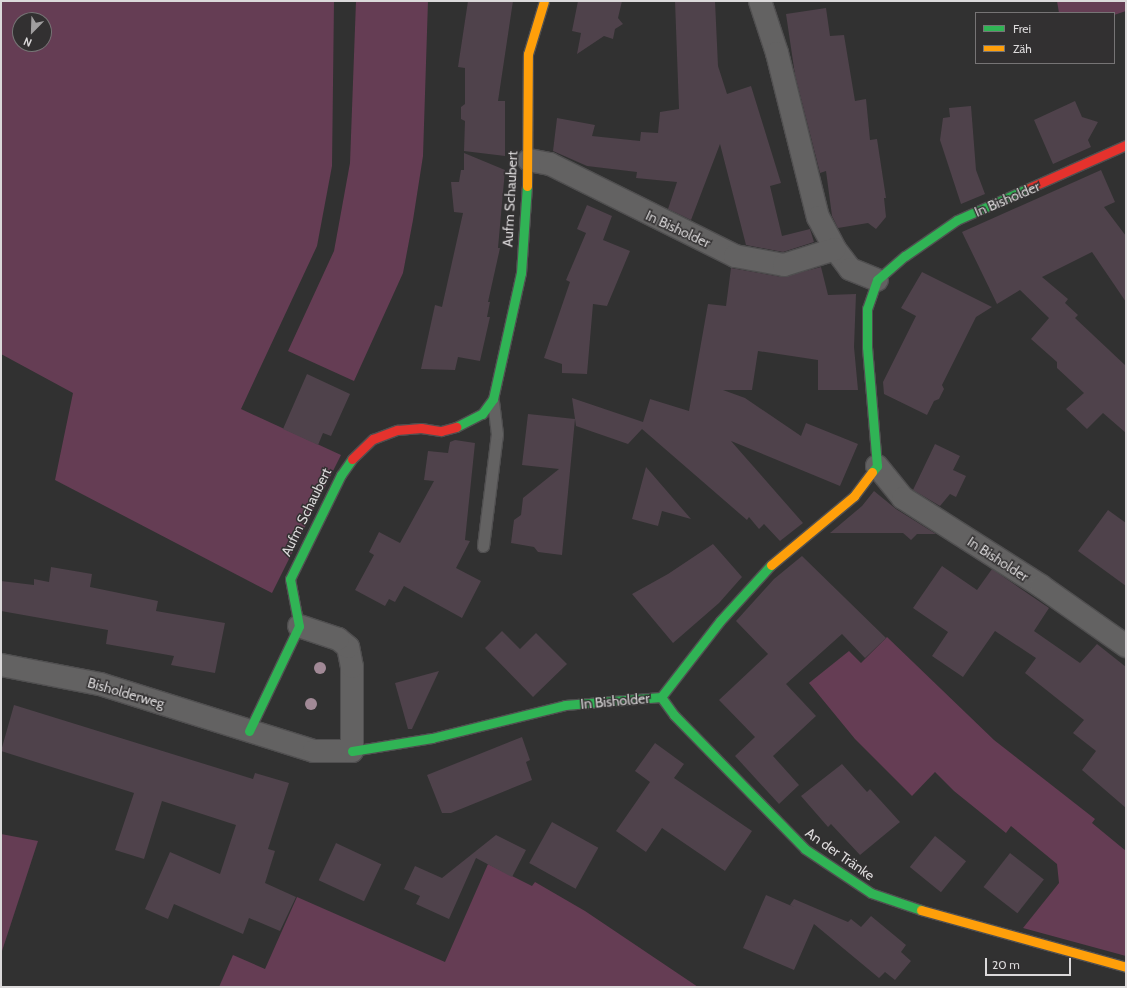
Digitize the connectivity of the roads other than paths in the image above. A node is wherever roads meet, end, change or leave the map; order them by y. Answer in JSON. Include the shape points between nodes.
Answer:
{"nodes":[{"id":1,"x":544,"y":1,"type":"edge"},
{"id":2,"x":760,"y":1,"type":"edge"},
{"id":3,"x":1126,"y":145,"type":"edge"},
{"id":4,"x":528,"y":160,"type":"junction"},
{"id":5,"x":835,"y":250,"type":"junction"},
{"id":6,"x":877,"y":280,"type":"junction"},
{"id":7,"x":493,"y":399,"type":"junction"},
{"id":8,"x":876,"y":466,"type":"junction"},
{"id":9,"x":483,"y":546,"type":"dead end"},
{"id":10,"x":299,"y":626,"type":"junction"},
{"id":11,"x":1126,"y":646,"type":"edge"},
{"id":12,"x":1,"y":665,"type":"edge"},
{"id":13,"x":661,"y":697,"type":"junction"},
{"id":14,"x":249,"y":731,"type":"junction"},
{"id":15,"x":352,"y":752,"type":"junction"},
{"id":16,"x":1126,"y":967,"type":"edge"}],
"edges":[{"from":1,"to":4,"type":"street","name":"Aufm Schaubert","via":[[528,54]]},
{"from":2,"to":5,"type":"street","via":[[818,217]]},
{"from":3,"to":6,"type":"street","name":"In Bisholder","via":[[957,220]]},
{"from":4,"to":5,"type":"street","name":"In Bisholder","via":[[550,164],[735,256],[784,265]]},
{"from":4,"to":7,"type":"street","name":"Aufm Schaubert","via":[[521,273]]},
{"from":5,"to":6,"type":"street","via":[[850,269]]},
{"from":6,"to":8,"type":"street","via":[[867,309]]},
{"from":7,"to":9,"type":"lane","name":"Aufm Schaubert","via":[[497,434]]},
{"from":7,"to":10,"type":"street","name":"Aufm Schaubert","via":[[482,414],[464,425],[441,431],[421,428],[397,430],[373,439],[355,455],[340,474],[290,579]]},
{"from":8,"to":11,"type":"street","name":"In Bisholder","via":[[903,498],[1042,586]]},
{"from":8,"to":13,"type":"street","name":"In Bisholder","via":[[854,496],[766,570],[720,620]]},
{"from":10,"to":14,"type":"street"},
{"from":10,"to":15,"type":"street","via":[[338,639],[348,647],[352,667]]},
{"from":12,"to":14,"type":"street","name":"Bisholderweg","via":[[100,684]]},
{"from":13,"to":15,"type":"street","name":"In Bisholder","via":[[565,705],[432,738]]},
{"from":13,"to":16,"type":"street","name":"An der Tränke","via":[[674,715],[805,849],[871,893],[931,914]]},
{"from":14,"to":15,"type":"street","name":"In Bisholder","via":[[314,751]]}]}
